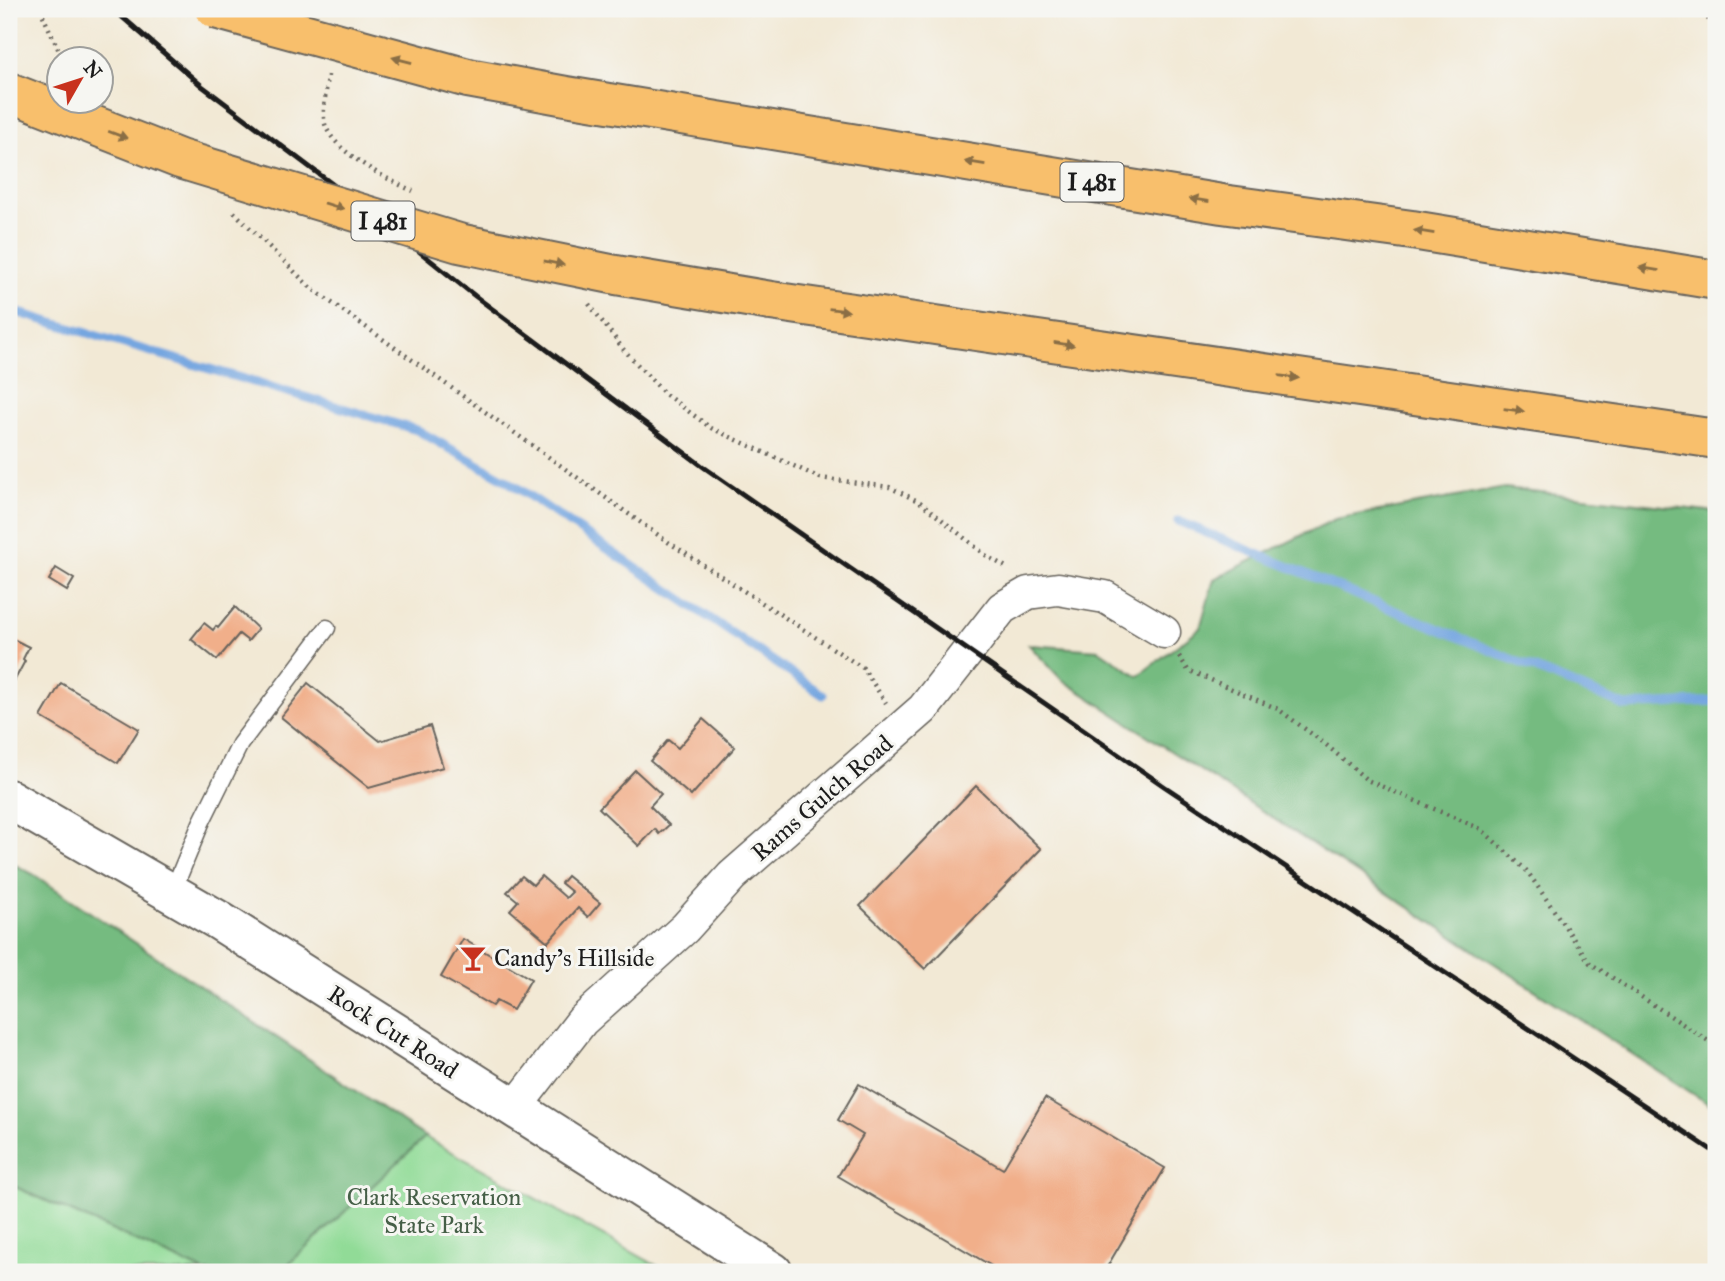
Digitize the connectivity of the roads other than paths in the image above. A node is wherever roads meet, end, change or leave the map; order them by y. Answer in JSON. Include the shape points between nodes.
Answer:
{"nodes":[{"id":1,"x":215,"y":9,"type":"edge"},
{"id":2,"x":9,"y":92,"type":"edge"},
{"id":3,"x":1716,"y":280,"type":"edge"},
{"id":4,"x":1716,"y":439,"type":"edge"},
{"id":5,"x":327,"y":628,"type":"dead end"},
{"id":6,"x":1164,"y":632,"type":"road end"},
{"id":7,"x":9,"y":799,"type":"edge"},
{"id":8,"x":172,"y":893,"type":"junction"},
{"id":9,"x":514,"y":1109,"type":"junction"},
{"id":10,"x":773,"y":1272,"type":"edge"}],
"edges":[{"from":3,"to":1,"type":"highway","number":"I 481","one_way":true,"bridge":true,"via":[[593,101],[468,78]]},
{"from":2,"to":4,"type":"highway","number":"I 481","one_way":true,"bridge":true,"via":[[180,159],[458,243],[771,301]]},
{"from":5,"to":8,"type":"lane","via":[[240,744]]},
{"from":6,"to":9,"type":"street","name":"Rams Gulch Road","via":[[1105,597],[1058,589],[1028,593],[1002,608],[923,709],[732,876],[685,928],[582,1021]]},
{"from":7,"to":8,"type":"street","name":"Rock Cut Road"},
{"from":8,"to":9,"type":"street","name":"Rock Cut Road"},
{"from":9,"to":10,"type":"street","name":"Rock Cut Road"}]}
